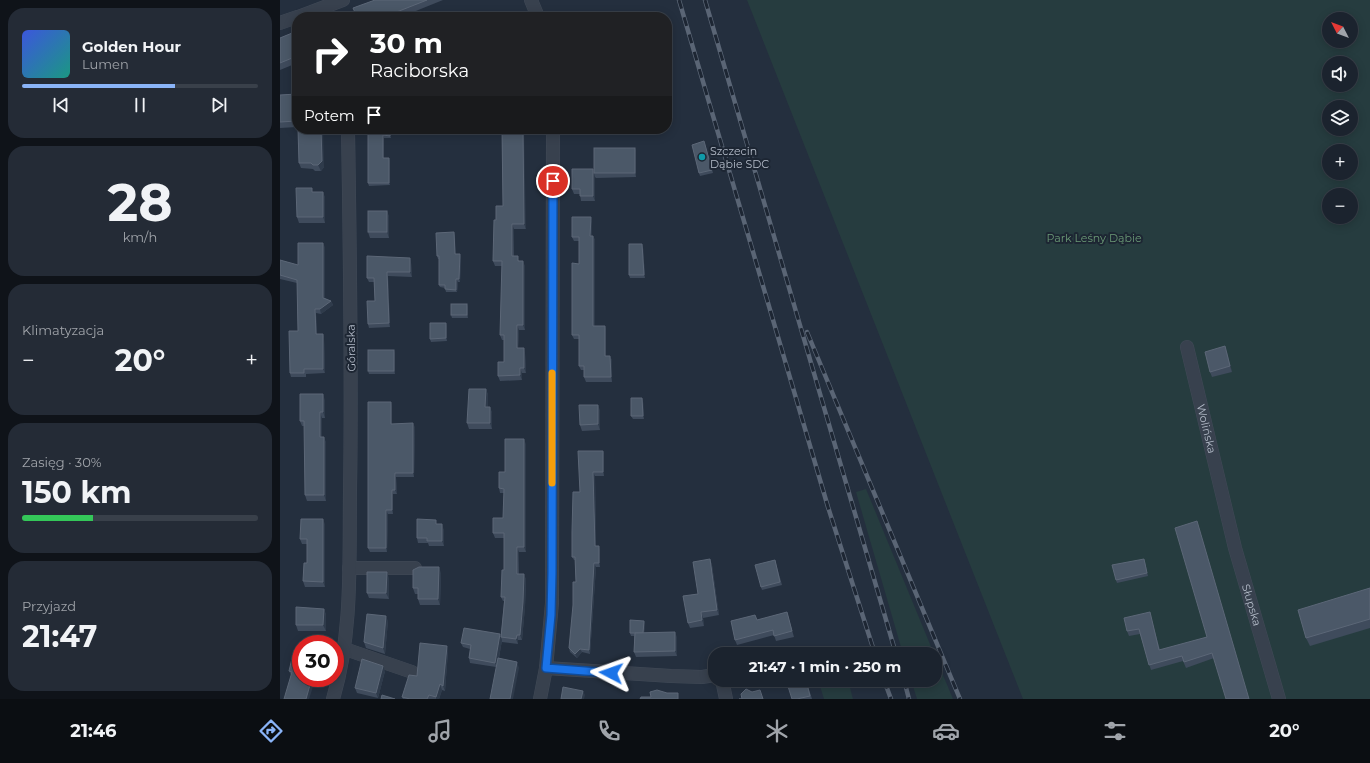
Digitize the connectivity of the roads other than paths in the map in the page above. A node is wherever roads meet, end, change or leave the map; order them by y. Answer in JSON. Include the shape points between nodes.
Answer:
{"nodes":[{"id":1,"x":343,"y":0,"type":"edge"},
{"id":2,"x":531,"y":0,"type":"edge"},
{"id":3,"x":322,"y":12,"type":"edge"},
{"id":4,"x":536,"y":12,"type":"edge"},
{"id":5,"x":292,"y":19,"type":"edge"},
{"id":6,"x":280,"y":23,"type":"edge"},
{"id":7,"x":348,"y":134,"type":"edge"},
{"id":8,"x":553,"y":134,"type":"edge"},
{"id":9,"x":1187,"y":348,"type":"dead end"},
{"id":10,"x":1227,"y":510,"type":"joint"},
{"id":11,"x":349,"y":568,"type":"junction"},
{"id":12,"x":415,"y":568,"type":"edge"},
{"id":13,"x":345,"y":649,"type":"junction"},
{"id":14,"x":546,"y":668,"type":"junction"},
{"id":15,"x":412,"y":672,"type":"dead end"},
{"id":16,"x":708,"y":676,"type":"edge"},
{"id":17,"x":723,"y":687,"type":"edge"},
{"id":18,"x":333,"y":699,"type":"edge"},
{"id":19,"x":540,"y":699,"type":"edge"},
{"id":20,"x":726,"y":699,"type":"edge"},
{"id":21,"x":1278,"y":699,"type":"edge"}],
"edges":[{"from":1,"to":3,"type":"street"},
{"from":2,"to":4,"type":"street"},
{"from":5,"to":6,"type":"street"},
{"from":7,"to":11,"type":"street","name":"Góralska","via":[[351,387]]},
{"from":8,"to":14,"type":"street","via":[[552,603]]},
{"from":9,"to":10,"type":"street","name":"Wolińska"},
{"from":10,"to":21,"type":"street","name":"Słupska","via":[[1235,548]]},
{"from":11,"to":12,"type":"street"},
{"from":11,"to":13,"type":"street","name":"Góralska"},
{"from":13,"to":15,"type":"street"},
{"from":13,"to":18,"type":"street","name":"Góralska"},
{"from":14,"to":16,"type":"street"},
{"from":14,"to":19,"type":"street"},
{"from":17,"to":20,"type":"street"}]}
